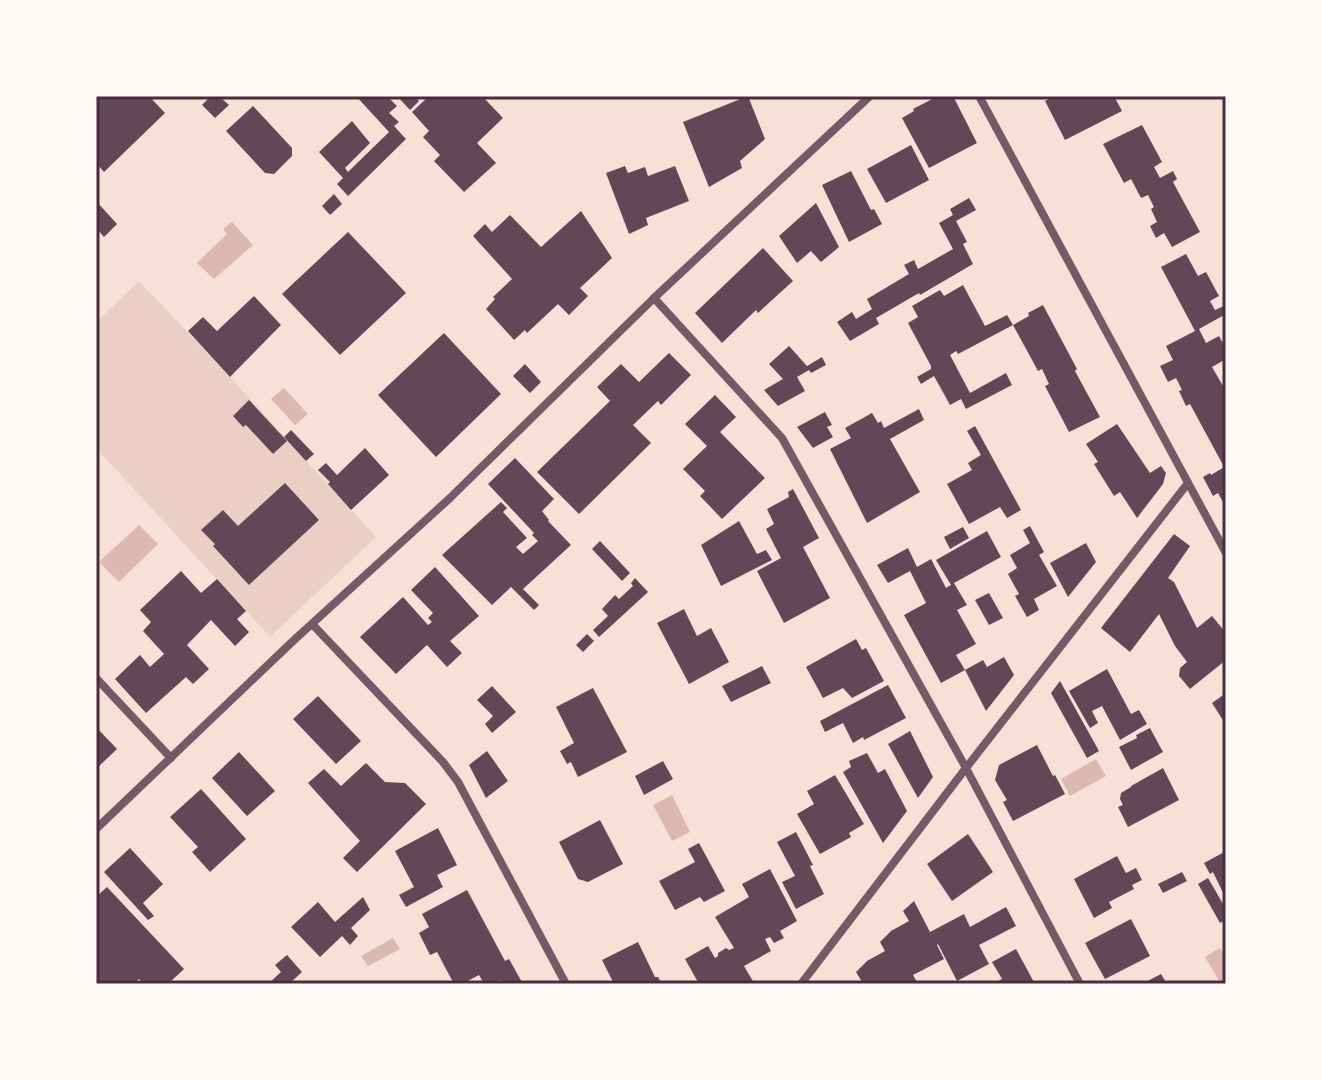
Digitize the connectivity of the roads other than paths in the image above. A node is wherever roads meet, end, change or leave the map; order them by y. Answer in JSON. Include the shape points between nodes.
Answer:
{"nodes":[{"id":1,"x":870,"y":96,"type":"edge"},
{"id":2,"x":979,"y":96,"type":"edge"},
{"id":3,"x":654,"y":298,"type":"junction"},
{"id":4,"x":1188,"y":483,"type":"junction"},
{"id":5,"x":1226,"y":553,"type":"edge"},
{"id":6,"x":313,"y":625,"type":"junction"},
{"id":7,"x":96,"y":678,"type":"edge"},
{"id":8,"x":171,"y":758,"type":"junction"},
{"id":9,"x":966,"y":768,"type":"junction"},
{"id":10,"x":96,"y":829,"type":"edge"},
{"id":11,"x":566,"y":984,"type":"edge"},
{"id":12,"x":801,"y":984,"type":"edge"},
{"id":13,"x":1080,"y":984,"type":"edge"}],
"edges":[{"from":1,"to":3,"type":"street"},
{"from":2,"to":4,"type":"street"},
{"from":3,"to":6,"type":"street"},
{"from":3,"to":9,"type":"street","via":[[782,438]]},
{"from":4,"to":5,"type":"street"},
{"from":4,"to":9,"type":"street"},
{"from":6,"to":8,"type":"street"},
{"from":6,"to":11,"type":"street","via":[[458,782]]},
{"from":7,"to":8,"type":"street"},
{"from":8,"to":10,"type":"street"},
{"from":9,"to":12,"type":"street"},
{"from":9,"to":13,"type":"street"}]}
